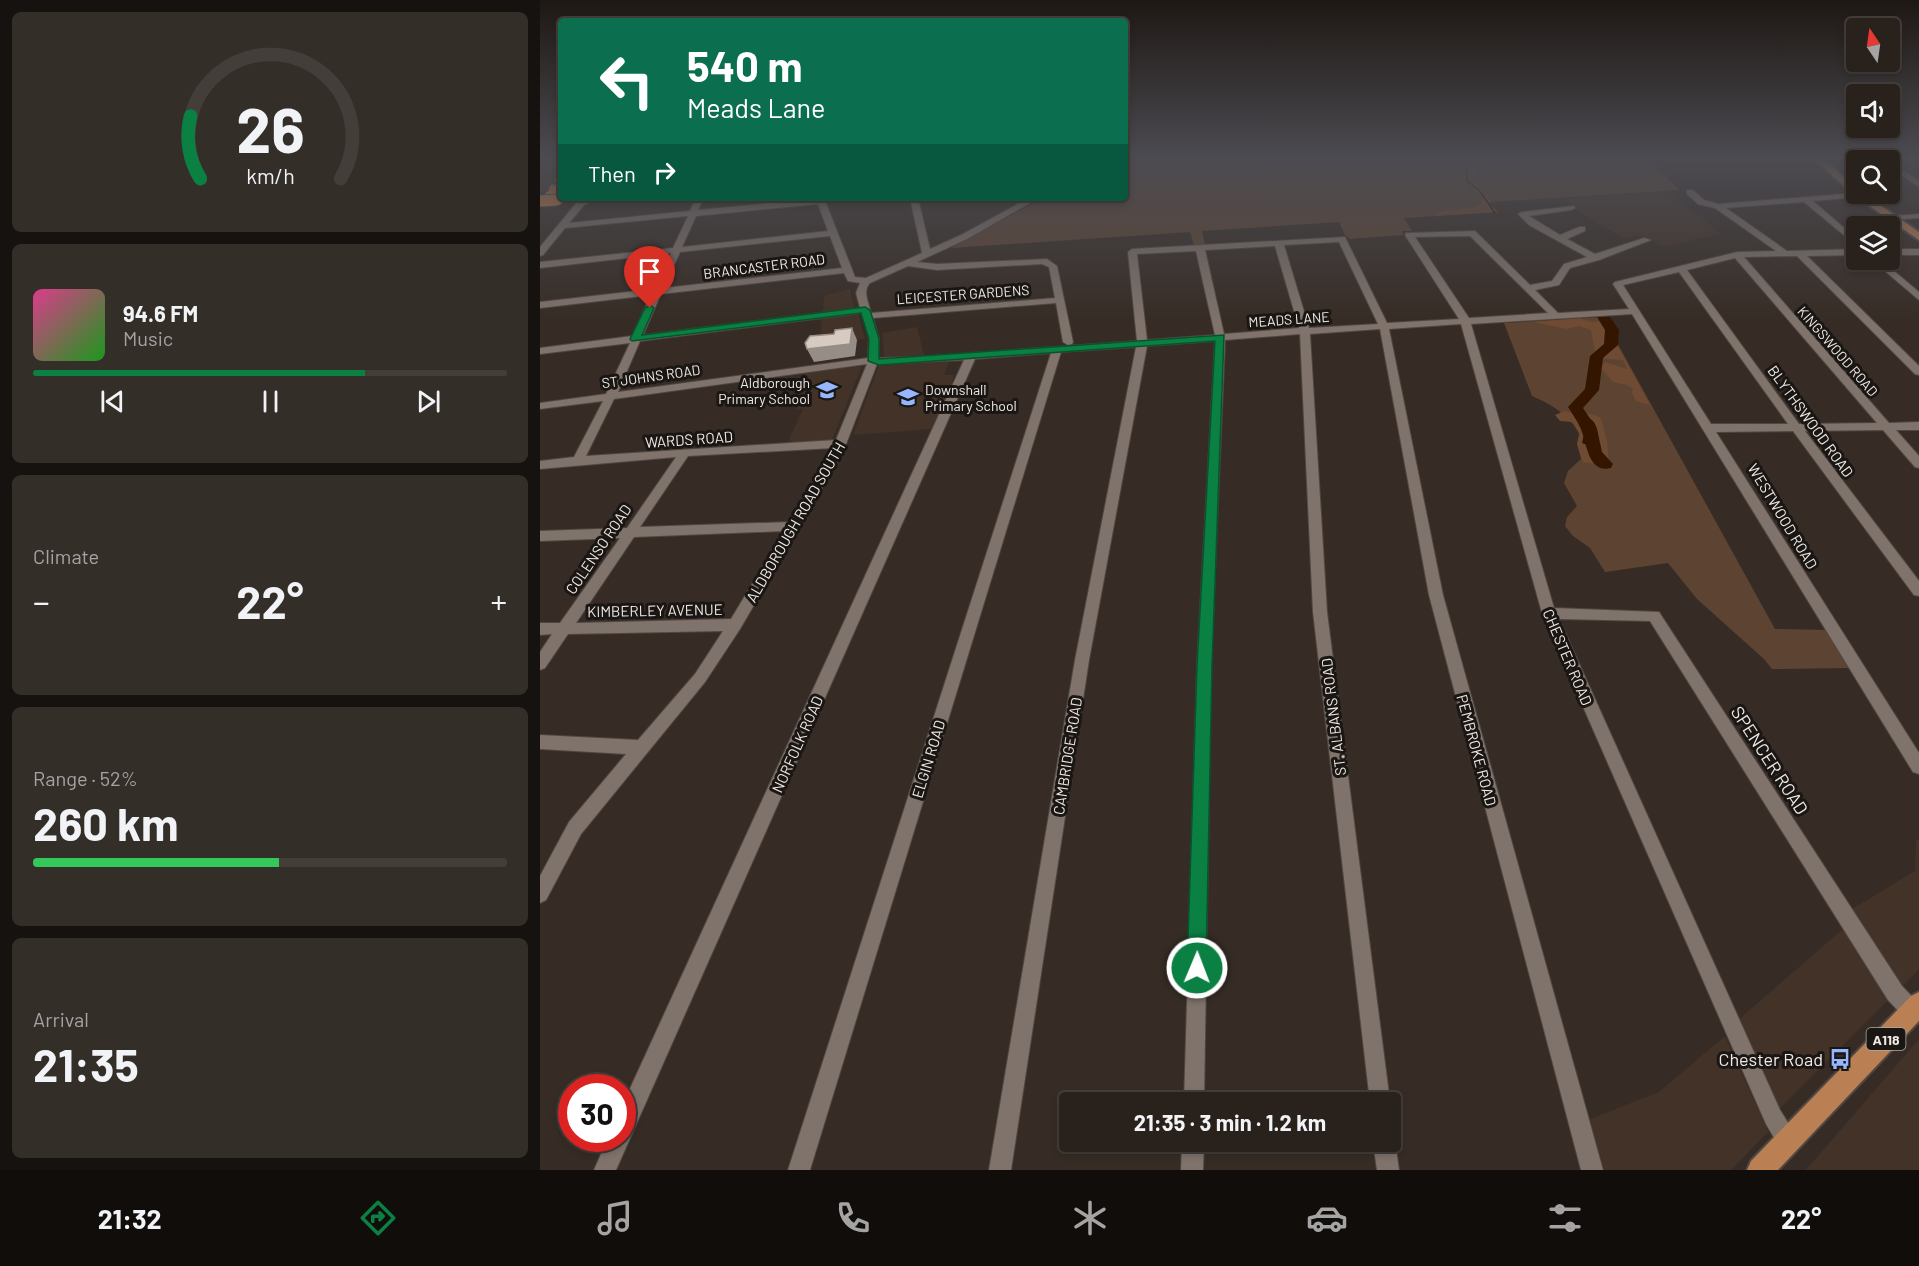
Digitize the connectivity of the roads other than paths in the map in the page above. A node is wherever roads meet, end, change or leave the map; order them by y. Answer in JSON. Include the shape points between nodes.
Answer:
{"nodes":[{"id":1,"x":574,"y":213,"type":"edge"},
{"id":2,"x":693,"y":213,"type":"junction"},
{"id":3,"x":697,"y":213,"type":"edge"},
{"id":4,"x":826,"y":213,"type":"edge"},
{"id":5,"x":917,"y":213,"type":"edge"},
{"id":6,"x":1009,"y":213,"type":"edge"},
{"id":7,"x":1533,"y":213,"type":"edge"},
{"id":8,"x":1727,"y":213,"type":"edge"},
{"id":9,"x":1822,"y":213,"type":"edge"},
{"id":10,"x":1919,"y":216,"type":"edge"},
{"id":11,"x":1900,"y":217,"type":"edge"},
{"id":12,"x":1900,"y":224,"type":"edge"},
{"id":13,"x":564,"y":226,"type":"junction"},
{"id":14,"x":1582,"y":229,"type":"dead end"},
{"id":15,"x":834,"y":233,"type":"junction"},
{"id":16,"x":1846,"y":234,"type":"edge"},
{"id":17,"x":1919,"y":237,"type":"edge"},
{"id":18,"x":1561,"y":238,"type":"junction"},
{"id":19,"x":1279,"y":243,"type":"junction"},
{"id":20,"x":1200,"y":247,"type":"junction"},
{"id":21,"x":1622,"y":249,"type":"dead end"},
{"id":22,"x":676,"y":250,"type":"junction"},
{"id":23,"x":1846,"y":252,"type":"edge"},
{"id":24,"x":1900,"y":252,"type":"edge"},
{"id":25,"x":1919,"y":252,"type":"edge"},
{"id":26,"x":540,"y":253,"type":"edge"},
{"id":27,"x":927,"y":254,"type":"junction"},
{"id":28,"x":1785,"y":254,"type":"junction"},
{"id":29,"x":1800,"y":254,"type":"junction"},
{"id":30,"x":1737,"y":255,"type":"junction"},
{"id":31,"x":1596,"y":258,"type":"junction"},
{"id":32,"x":907,"y":263,"type":"junction"},
{"id":33,"x":540,"y":265,"type":"edge"},
{"id":34,"x":1681,"y":268,"type":"junction"},
{"id":35,"x":848,"y":270,"type":"junction"},
{"id":36,"x":1888,"y":270,"type":"edge"},
{"id":37,"x":867,"y":281,"type":"junction"},
{"id":38,"x":1529,"y":288,"type":"junction"},
{"id":39,"x":657,"y":292,"type":"junction"},
{"id":40,"x":1919,"y":297,"type":"edge"},
{"id":41,"x":1060,"y":300,"type":"junction"},
{"id":42,"x":540,"y":305,"type":"edge"},
{"id":43,"x":1636,"y":311,"type":"junction"},
{"id":44,"x":866,"y":313,"type":"junction"},
{"id":45,"x":1556,"y":316,"type":"junction"},
{"id":46,"x":1465,"y":321,"type":"junction"},
{"id":47,"x":1384,"y":326,"type":"junction"},
{"id":48,"x":1305,"y":331,"type":"junction"},
{"id":49,"x":1220,"y":337,"type":"junction"},
{"id":50,"x":635,"y":339,"type":"junction"},
{"id":51,"x":1142,"y":344,"type":"junction"},
{"id":52,"x":1062,"y":345,"type":"junction"},
{"id":53,"x":540,"y":351,"type":"edge"},
{"id":54,"x":971,"y":356,"type":"junction"},
{"id":55,"x":873,"y":361,"type":"junction"},
{"id":56,"x":1919,"y":372,"type":"edge"},
{"id":57,"x":610,"y":397,"type":"junction"},
{"id":58,"x":540,"y":406,"type":"edge"},
{"id":59,"x":1919,"y":426,"type":"edge"},
{"id":60,"x":1796,"y":427,"type":"junction"},
{"id":61,"x":1886,"y":427,"type":"junction"},
{"id":62,"x":1710,"y":428,"type":"junction"},
{"id":63,"x":841,"y":444,"type":"junction"},
{"id":64,"x":684,"y":454,"type":"junction"},
{"id":65,"x":578,"y":461,"type":"junction"},
{"id":66,"x":1919,"y":464,"type":"edge"},
{"id":67,"x":540,"y":465,"type":"edge"},
{"id":68,"x":794,"y":526,"type":"junction"},
{"id":69,"x":628,"y":534,"type":"junction"},
{"id":70,"x":540,"y":536,"type":"edge"},
{"id":71,"x":1919,"y":591,"type":"edge"},
{"id":72,"x":1549,"y":613,"type":"junction"},
{"id":73,"x":735,"y":625,"type":"junction"},
{"id":74,"x":540,"y":629,"type":"edge"},
{"id":75,"x":564,"y":629,"type":"junction"},
{"id":76,"x":540,"y":664,"type":"edge"},
{"id":77,"x":540,"y":742,"type":"edge"},
{"id":78,"x":643,"y":748,"type":"junction"},
{"id":79,"x":1919,"y":767,"type":"edge"},
{"id":80,"x":540,"y":894,"type":"edge"},
{"id":81,"x":1916,"y":1008,"type":"edge"},
{"id":82,"x":1194,"y":1092,"type":"edge"},
{"id":83,"x":1379,"y":1092,"type":"edge"},
{"id":84,"x":636,"y":1100,"type":"edge"},
{"id":85,"x":1788,"y":1140,"type":"junction"},
{"id":86,"x":613,"y":1152,"type":"edge"},
{"id":87,"x":1192,"y":1152,"type":"edge"},
{"id":88,"x":1385,"y":1152,"type":"edge"},
{"id":89,"x":605,"y":1170,"type":"edge"},
{"id":90,"x":799,"y":1170,"type":"edge"},
{"id":91,"x":1000,"y":1170,"type":"edge"},
{"id":92,"x":1192,"y":1170,"type":"edge"},
{"id":93,"x":1388,"y":1170,"type":"edge"},
{"id":94,"x":1592,"y":1170,"type":"edge"},
{"id":95,"x":1760,"y":1170,"type":"edge"}],
"edges":[{"from":1,"to":13,"type":"street"},
{"from":2,"to":3,"type":"street"},
{"from":2,"to":13,"type":"street"},
{"from":2,"to":22,"type":"street"},
{"from":4,"to":15,"type":"street"},
{"from":5,"to":27,"type":"street"},
{"from":6,"to":27,"type":"street"},
{"from":7,"to":18,"type":"street","via":[[1522,214]]},
{"from":8,"to":28,"type":"street"},
{"from":9,"to":16,"type":"street"},
{"from":10,"to":11,"type":"street"},
{"from":12,"to":17,"type":"main road"},
{"from":13,"to":26,"type":"street"},
{"from":14,"to":18,"type":"street"},
{"from":15,"to":22,"type":"street"},
{"from":15,"to":35,"type":"street"},
{"from":18,"to":31,"type":"street"},
{"from":19,"to":20,"type":"street"},
{"from":19,"to":47,"type":"street","name":"PEMBROKE ROAD","via":[[1342,240]]},
{"from":19,"to":48,"type":"street","name":"ST. ALBANS ROAD"},
{"from":20,"to":49,"type":"street"},
{"from":20,"to":51,"type":"street","name":"CAMBRIDGE ROAD","via":[[1132,252]]},
{"from":21,"to":31,"type":"street"},
{"from":22,"to":33,"type":"street"},
{"from":22,"to":39,"type":"street"},
{"from":23,"to":29,"type":"street"},
{"from":24,"to":25,"type":"street"},
{"from":27,"to":32,"type":"street"},
{"from":28,"to":29,"type":"street"},
{"from":28,"to":30,"type":"street"},
{"from":29,"to":56,"type":"street"},
{"from":30,"to":34,"type":"street"},
{"from":30,"to":61,"type":"street","name":"KINGSWOOD ROAD"},
{"from":31,"to":38,"type":"street","via":[[1564,268],[1557,283]]},
{"from":32,"to":37,"type":"street"},
{"from":32,"to":41,"type":"street","via":[[938,267],[1044,261],[1053,266]]},
{"from":34,"to":43,"type":"street","name":"WESTWOOD ROAD","via":[[1618,284]]},
{"from":34,"to":60,"type":"street","name":"BLYTHSWOOD ROAD"},
{"from":35,"to":37,"type":"street","via":[[851,279]]},
{"from":35,"to":39,"type":"street","name":"BRANCASTER ROAD"},
{"from":36,"to":40,"type":"street"},
{"from":37,"to":44,"type":"street","name":"ALDBOROUGH ROAD SOUTH","via":[[860,288]]},
{"from":38,"to":45,"type":"street"},
{"from":38,"to":46,"type":"street","name":"CHESTER ROAD","via":[[1470,232],[1409,235]]},
{"from":39,"to":42,"type":"street","name":"BRANCASTER ROAD"},
{"from":39,"to":50,"type":"street"},
{"from":41,"to":44,"type":"street","name":"LEICESTER GARDENS"},
{"from":41,"to":52,"type":"street"},
{"from":43,"to":45,"type":"street","name":"MEADS LANE"},
{"from":43,"to":62,"type":"street","name":"WESTWOOD ROAD"},
{"from":44,"to":50,"type":"street","name":"LEICESTER GARDENS"},
{"from":44,"to":55,"type":"street","name":"ALDBOROUGH ROAD SOUTH","via":[[874,339]]},
{"from":45,"to":46,"type":"street","name":"MEADS LANE"},
{"from":46,"to":47,"type":"street","name":"MEADS LANE"},
{"from":46,"to":72,"type":"street","name":"CHESTER ROAD"},
{"from":47,"to":48,"type":"street","name":"MEADS LANE"},
{"from":47,"to":94,"type":"street","name":"PEMBROKE ROAD","via":[[1436,595]]},
{"from":48,"to":49,"type":"street","name":"MEADS LANE"},
{"from":48,"to":83,"type":"street","name":"ST. ALBANS ROAD","via":[[1320,612]]},
{"from":49,"to":51,"type":"street","name":"MEADS LANE"},
{"from":49,"to":82,"type":"street","via":[[1204,666]]},
{"from":50,"to":53,"type":"street","name":"LEICESTER GARDENS"},
{"from":50,"to":57,"type":"street"},
{"from":51,"to":52,"type":"street","name":"MEADS LANE"},
{"from":51,"to":91,"type":"street","name":"CAMBRIDGE ROAD","via":[[1084,648]]},
{"from":52,"to":54,"type":"street","name":"MEADS LANE"},
{"from":52,"to":90,"type":"street","name":"ELGIN ROAD"},
{"from":54,"to":55,"type":"street","name":"MEADS LANE"},
{"from":54,"to":84,"type":"street","name":"NORFOLK ROAD"},
{"from":55,"to":57,"type":"street","name":"ST JOHNS ROAD"},
{"from":55,"to":63,"type":"street","name":"ALDBOROUGH ROAD SOUTH"},
{"from":57,"to":58,"type":"street","name":"ST JOHNS ROAD"},
{"from":57,"to":65,"type":"street"},
{"from":59,"to":61,"type":"street"},
{"from":60,"to":61,"type":"street"},
{"from":60,"to":62,"type":"street"},
{"from":60,"to":71,"type":"street","name":"BLYTHSWOOD ROAD"},
{"from":61,"to":66,"type":"street","name":"KINGSWOOD ROAD"},
{"from":62,"to":79,"type":"street","name":"WESTWOOD ROAD"},
{"from":63,"to":64,"type":"street","name":"WARDS ROAD"},
{"from":63,"to":68,"type":"street","name":"ALDBOROUGH ROAD SOUTH"},
{"from":64,"to":65,"type":"street","name":"WARDS ROAD"},
{"from":64,"to":69,"type":"street","name":"COLENSO ROAD"},
{"from":65,"to":67,"type":"street","name":"WARDS ROAD"},
{"from":68,"to":69,"type":"street"},
{"from":68,"to":73,"type":"street","name":"ALDBOROUGH ROAD SOUTH"},
{"from":69,"to":70,"type":"street"},
{"from":69,"to":75,"type":"street","name":"COLENSO ROAD"},
{"from":72,"to":81,"type":"street","name":"SPENCER ROAD","via":[[1654,616],[1895,993]]},
{"from":72,"to":85,"type":"street","name":"CHESTER ROAD","via":[[1773,1117]]},
{"from":73,"to":75,"type":"street","name":"KIMBERLEY AVENUE"},
{"from":73,"to":78,"type":"street","name":"ALDBOROUGH ROAD SOUTH","via":[[696,684]]},
{"from":74,"to":75,"type":"street","name":"KIMBERLEY AVENUE"},
{"from":75,"to":76,"type":"street","name":"COLENSO ROAD"},
{"from":77,"to":78,"type":"street"},
{"from":78,"to":80,"type":"street","name":"ALDBOROUGH ROAD SOUTH","via":[[575,828]]},
{"from":81,"to":85,"type":"main road","number":"A118"},
{"from":85,"to":95,"type":"main road","number":"A118"},
{"from":86,"to":89,"type":"street"},
{"from":87,"to":92,"type":"street"},
{"from":88,"to":93,"type":"street"}]}
